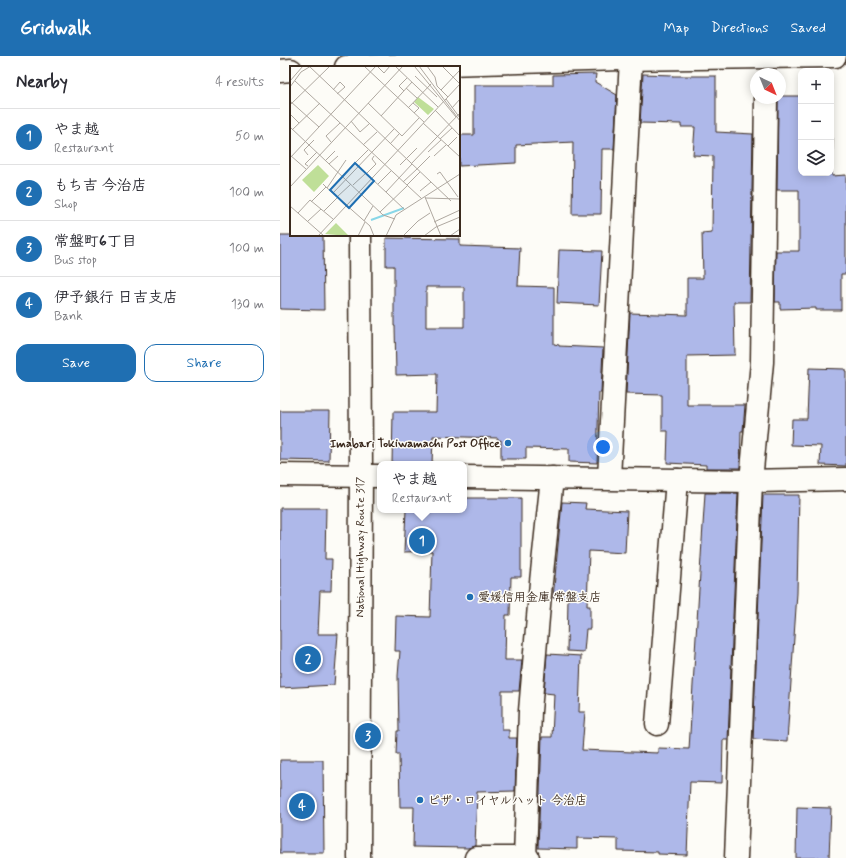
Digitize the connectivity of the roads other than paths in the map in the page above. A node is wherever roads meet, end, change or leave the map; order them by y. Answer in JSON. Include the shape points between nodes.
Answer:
{"nodes":[{"id":1,"x":834,"y":56,"type":"edge"},
{"id":2,"x":624,"y":58,"type":"edge"},
{"id":3,"x":356,"y":64,"type":"edge"},
{"id":4,"x":767,"y":65,"type":"edge"},
{"id":5,"x":290,"y":70,"type":"edge"},
{"id":6,"x":280,"y":71,"type":"edge"},
{"id":7,"x":766,"y":104,"type":"edge"},
{"id":8,"x":360,"y":236,"type":"edge"},
{"id":9,"x":280,"y":475,"type":"edge"},
{"id":10,"x":370,"y":476,"type":"edge"},
{"id":11,"x":467,"y":477,"type":"edge"},
{"id":12,"x":552,"y":478,"type":"junction"},
{"id":13,"x":609,"y":478,"type":"junction"},
{"id":14,"x":846,"y":479,"type":"edge"},
{"id":15,"x":677,"y":480,"type":"junction"},
{"id":16,"x":751,"y":480,"type":"junction"},
{"id":17,"x":657,"y":724,"type":"dead end"},
{"id":18,"x":359,"y":858,"type":"edge"},
{"id":19,"x":476,"y":858,"type":"edge"},
{"id":20,"x":502,"y":858,"type":"edge"},
{"id":21,"x":526,"y":858,"type":"edge"},
{"id":22,"x":736,"y":858,"type":"edge"}],
"edges":[{"from":1,"to":4,"type":"main road"},
{"from":2,"to":3,"type":"main road"},
{"from":2,"to":4,"type":"main road"},
{"from":2,"to":13,"type":"main road"},
{"from":5,"to":6,"type":"main road"},
{"from":7,"to":16,"type":"main road","via":[[762,362]]},
{"from":8,"to":10,"type":"main road","name":"National Highway Route 317"},
{"from":9,"to":10,"type":"main road"},
{"from":10,"to":18,"type":"main road","name":"National Highway Route 317"},
{"from":11,"to":12,"type":"main road"},
{"from":12,"to":13,"type":"main road"},
{"from":12,"to":21,"type":"main road","via":[[530,710]]},
{"from":13,"to":15,"type":"main road"},
{"from":14,"to":16,"type":"main road"},
{"from":15,"to":16,"type":"main road"},
{"from":15,"to":17,"type":"main road"},
{"from":16,"to":22,"type":"main road"},
{"from":19,"to":20,"type":"main road"},
{"from":20,"to":21,"type":"main road"}]}
